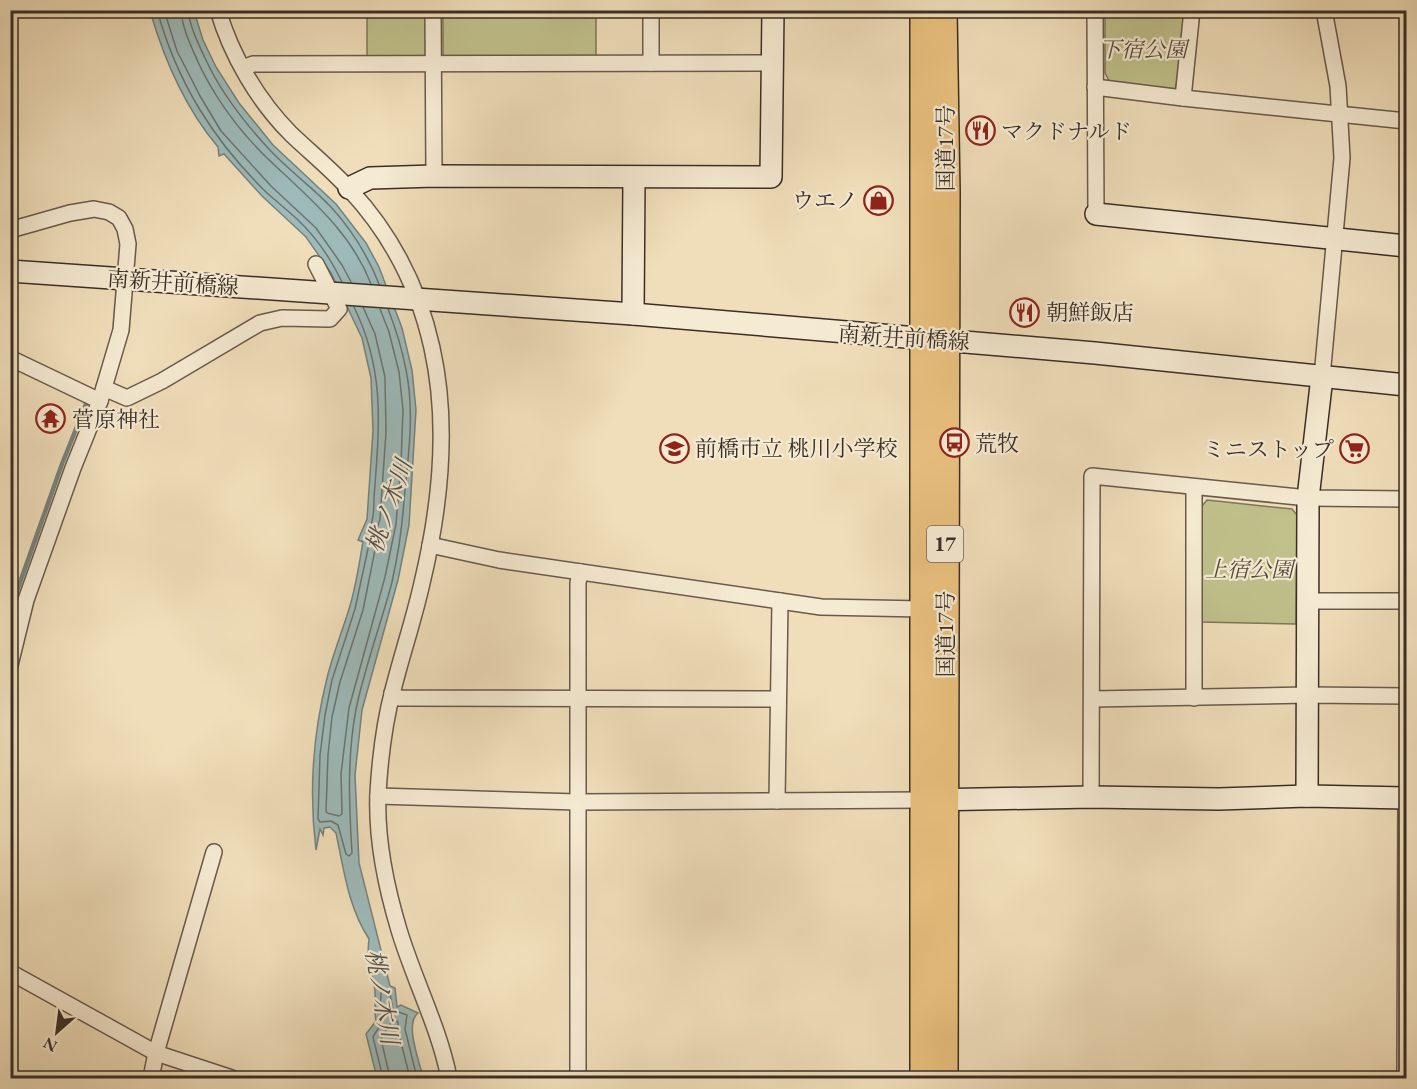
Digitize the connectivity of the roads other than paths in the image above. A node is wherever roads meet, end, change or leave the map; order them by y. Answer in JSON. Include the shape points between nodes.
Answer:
{"nodes":[{"id":1,"x":218,"y":10,"type":"edge"},
{"id":2,"x":433,"y":10,"type":"edge"},
{"id":3,"x":651,"y":10,"type":"edge"},
{"id":4,"x":773,"y":10,"type":"edge"},
{"id":5,"x":924,"y":10,"type":"edge"},
{"id":6,"x":943,"y":10,"type":"edge"},
{"id":7,"x":1095,"y":10,"type":"edge"},
{"id":8,"x":1192,"y":10,"type":"edge"},
{"id":9,"x":1324,"y":10,"type":"edge"},
{"id":10,"x":433,"y":63,"type":"junction"},
{"id":11,"x":651,"y":63,"type":"junction"},
{"id":12,"x":773,"y":63,"type":"junction"},
{"id":13,"x":243,"y":68,"type":"junction"},
{"id":14,"x":1095,"y":87,"type":"junction"},
{"id":15,"x":1183,"y":98,"type":"junction"},
{"id":16,"x":1340,"y":113,"type":"junction"},
{"id":17,"x":1407,"y":120,"type":"edge"},
{"id":18,"x":434,"y":176,"type":"junction"},
{"id":19,"x":634,"y":178,"type":"junction"},
{"id":20,"x":349,"y":188,"type":"junction"},
{"id":21,"x":1096,"y":214,"type":"joint"},
{"id":22,"x":10,"y":230,"type":"edge"},
{"id":23,"x":1335,"y":239,"type":"junction"},
{"id":24,"x":1407,"y":246,"type":"edge"},
{"id":25,"x":316,"y":264,"type":"dead end"},
{"id":26,"x":10,"y":271,"type":"edge"},
{"id":27,"x":126,"y":279,"type":"junction"},
{"id":28,"x":334,"y":295,"type":"junction"},
{"id":29,"x":410,"y":299,"type":"junction"},
{"id":30,"x":633,"y":314,"type":"junction"},
{"id":31,"x":935,"y":339,"type":"junction"},
{"id":32,"x":10,"y":358,"type":"edge"},
{"id":33,"x":1322,"y":376,"type":"junction"},
{"id":34,"x":1407,"y":385,"type":"edge"},
{"id":35,"x":102,"y":394,"type":"junction"},
{"id":36,"x":1194,"y":487,"type":"junction"},
{"id":37,"x":1308,"y":498,"type":"junction"},
{"id":38,"x":1407,"y":499,"type":"edge"},
{"id":39,"x":430,"y":545,"type":"junction"},
{"id":40,"x":580,"y":572,"type":"junction"},
{"id":41,"x":780,"y":601,"type":"junction"},
{"id":42,"x":1308,"y":601,"type":"junction"},
{"id":43,"x":1407,"y":601,"type":"edge"},
{"id":44,"x":923,"y":609,"type":"junction"},
{"id":45,"x":10,"y":665,"type":"edge"},
{"id":46,"x":392,"y":693,"type":"junction"},
{"id":47,"x":1307,"y":695,"type":"junction"},
{"id":48,"x":1407,"y":696,"type":"edge"},
{"id":49,"x":1194,"y":698,"type":"junction"},
{"id":50,"x":578,"y":699,"type":"junction"},
{"id":51,"x":777,"y":699,"type":"junction"},
{"id":52,"x":1092,"y":699,"type":"junction"},
{"id":53,"x":378,"y":796,"type":"junction"},
{"id":54,"x":1307,"y":796,"type":"junction"},
{"id":55,"x":1091,"y":797,"type":"junction"},
{"id":56,"x":1406,"y":798,"type":"edge"},
{"id":57,"x":934,"y":800,"type":"junction"},
{"id":58,"x":777,"y":801,"type":"junction"},
{"id":59,"x":578,"y":802,"type":"junction"},
{"id":60,"x":214,"y":852,"type":"dead end"},
{"id":61,"x":1406,"y":915,"type":"edge"},
{"id":62,"x":10,"y":972,"type":"edge"},
{"id":63,"x":1406,"y":1024,"type":"edge"},
{"id":64,"x":156,"y":1053,"type":"junction"},
{"id":65,"x":151,"y":1078,"type":"edge"},
{"id":66,"x":232,"y":1078,"type":"edge"},
{"id":67,"x":449,"y":1078,"type":"edge"},
{"id":68,"x":578,"y":1078,"type":"edge"},
{"id":69,"x":924,"y":1078,"type":"edge"},
{"id":70,"x":944,"y":1078,"type":"edge"},
{"id":71,"x":1406,"y":1078,"type":"edge"}],
"edges":[{"from":1,"to":13,"type":"street"},
{"from":2,"to":10,"type":"street"},
{"from":3,"to":11,"type":"street"},
{"from":4,"to":12,"type":"street"},
{"from":5,"to":31,"type":"highway","name":"国道17号","number":"17"},
{"from":6,"to":31,"type":"highway","name":"国道17号","number":"17"},
{"from":7,"to":14,"type":"street"},
{"from":8,"to":15,"type":"street"},
{"from":9,"to":16,"type":"street"},
{"from":10,"to":11,"type":"street"},
{"from":10,"to":13,"type":"street","via":[[253,64]]},
{"from":10,"to":18,"type":"street"},
{"from":11,"to":12,"type":"street"},
{"from":12,"to":19,"type":"street","via":[[771,177]]},
{"from":13,"to":20,"type":"street","via":[[289,132]]},
{"from":14,"to":15,"type":"street"},
{"from":14,"to":21,"type":"street"},
{"from":15,"to":16,"type":"street"},
{"from":16,"to":17,"type":"street"},
{"from":16,"to":23,"type":"street","via":[[1342,158]]},
{"from":18,"to":19,"type":"street"},
{"from":18,"to":20,"type":"street","via":[[370,178]]},
{"from":19,"to":30,"type":"street"},
{"from":20,"to":29,"type":"street","via":[[398,256]]},
{"from":21,"to":23,"type":"street"},
{"from":22,"to":27,"type":"street","via":[[70,213],[94,209],[109,212],[119,218],[125,229]]},
{"from":23,"to":24,"type":"street"},
{"from":23,"to":33,"type":"street"},
{"from":25,"to":28,"type":"street"},
{"from":26,"to":27,"type":"street","name":"南新井前橋線"},
{"from":27,"to":28,"type":"street","name":"南新井前橋線"},
{"from":27,"to":35,"type":"street","via":[[121,330]]},
{"from":28,"to":29,"type":"street","name":"南新井前橋線"},
{"from":28,"to":35,"type":"street","via":[[339,309],[330,319],[282,318],[260,323],[127,398]]},
{"from":29,"to":30,"type":"street","name":"南新井前橋線"},
{"from":29,"to":39,"type":"street","via":[[433,352],[440,416],[439,471]]},
{"from":30,"to":31,"type":"street","name":"南新井前橋線"},
{"from":31,"to":33,"type":"street","name":"南新井前橋線"},
{"from":31,"to":44,"type":"highway","name":"国道17号","number":"17"},
{"from":31,"to":57,"type":"highway","name":"国道17号","number":"17"},
{"from":32,"to":35,"type":"street"},
{"from":33,"to":34,"type":"street","name":"南新井前橋線"},
{"from":33,"to":37,"type":"street"},
{"from":35,"to":45,"type":"street","via":[[26,600]]},
{"from":36,"to":37,"type":"street"},
{"from":36,"to":49,"type":"street"},
{"from":36,"to":52,"type":"street","via":[[1092,476]]},
{"from":37,"to":38,"type":"street"},
{"from":37,"to":42,"type":"street"},
{"from":39,"to":40,"type":"street"},
{"from":39,"to":46,"type":"street"},
{"from":40,"to":41,"type":"street"},
{"from":40,"to":50,"type":"street"},
{"from":41,"to":44,"type":"street","via":[[832,608]]},
{"from":41,"to":51,"type":"street"},
{"from":42,"to":43,"type":"street"},
{"from":42,"to":47,"type":"street"},
{"from":44,"to":57,"type":"highway","name":"国道17号","number":"17"},
{"from":46,"to":50,"type":"street","via":[[399,698]]},
{"from":46,"to":53,"type":"street"},
{"from":47,"to":48,"type":"street"},
{"from":47,"to":49,"type":"street"},
{"from":47,"to":54,"type":"street"},
{"from":49,"to":52,"type":"street"},
{"from":50,"to":51,"type":"street"},
{"from":50,"to":59,"type":"street"},
{"from":51,"to":58,"type":"street"},
{"from":52,"to":55,"type":"street"},
{"from":53,"to":59,"type":"street"},
{"from":53,"to":67,"type":"street","via":[[383,859],[392,904]]},
{"from":54,"to":55,"type":"street"},
{"from":54,"to":56,"type":"street"},
{"from":55,"to":57,"type":"street"},
{"from":56,"to":61,"type":"street"},
{"from":57,"to":58,"type":"street"},
{"from":57,"to":69,"type":"highway","name":"国道17号","number":"17"},
{"from":57,"to":70,"type":"highway","name":"国道17号","number":"17"},
{"from":58,"to":59,"type":"street"},
{"from":59,"to":68,"type":"street"},
{"from":60,"to":64,"type":"street"},
{"from":61,"to":63,"type":"street"},
{"from":62,"to":64,"type":"street"},
{"from":63,"to":71,"type":"street"},
{"from":64,"to":65,"type":"street"},
{"from":64,"to":66,"type":"street"}]}
